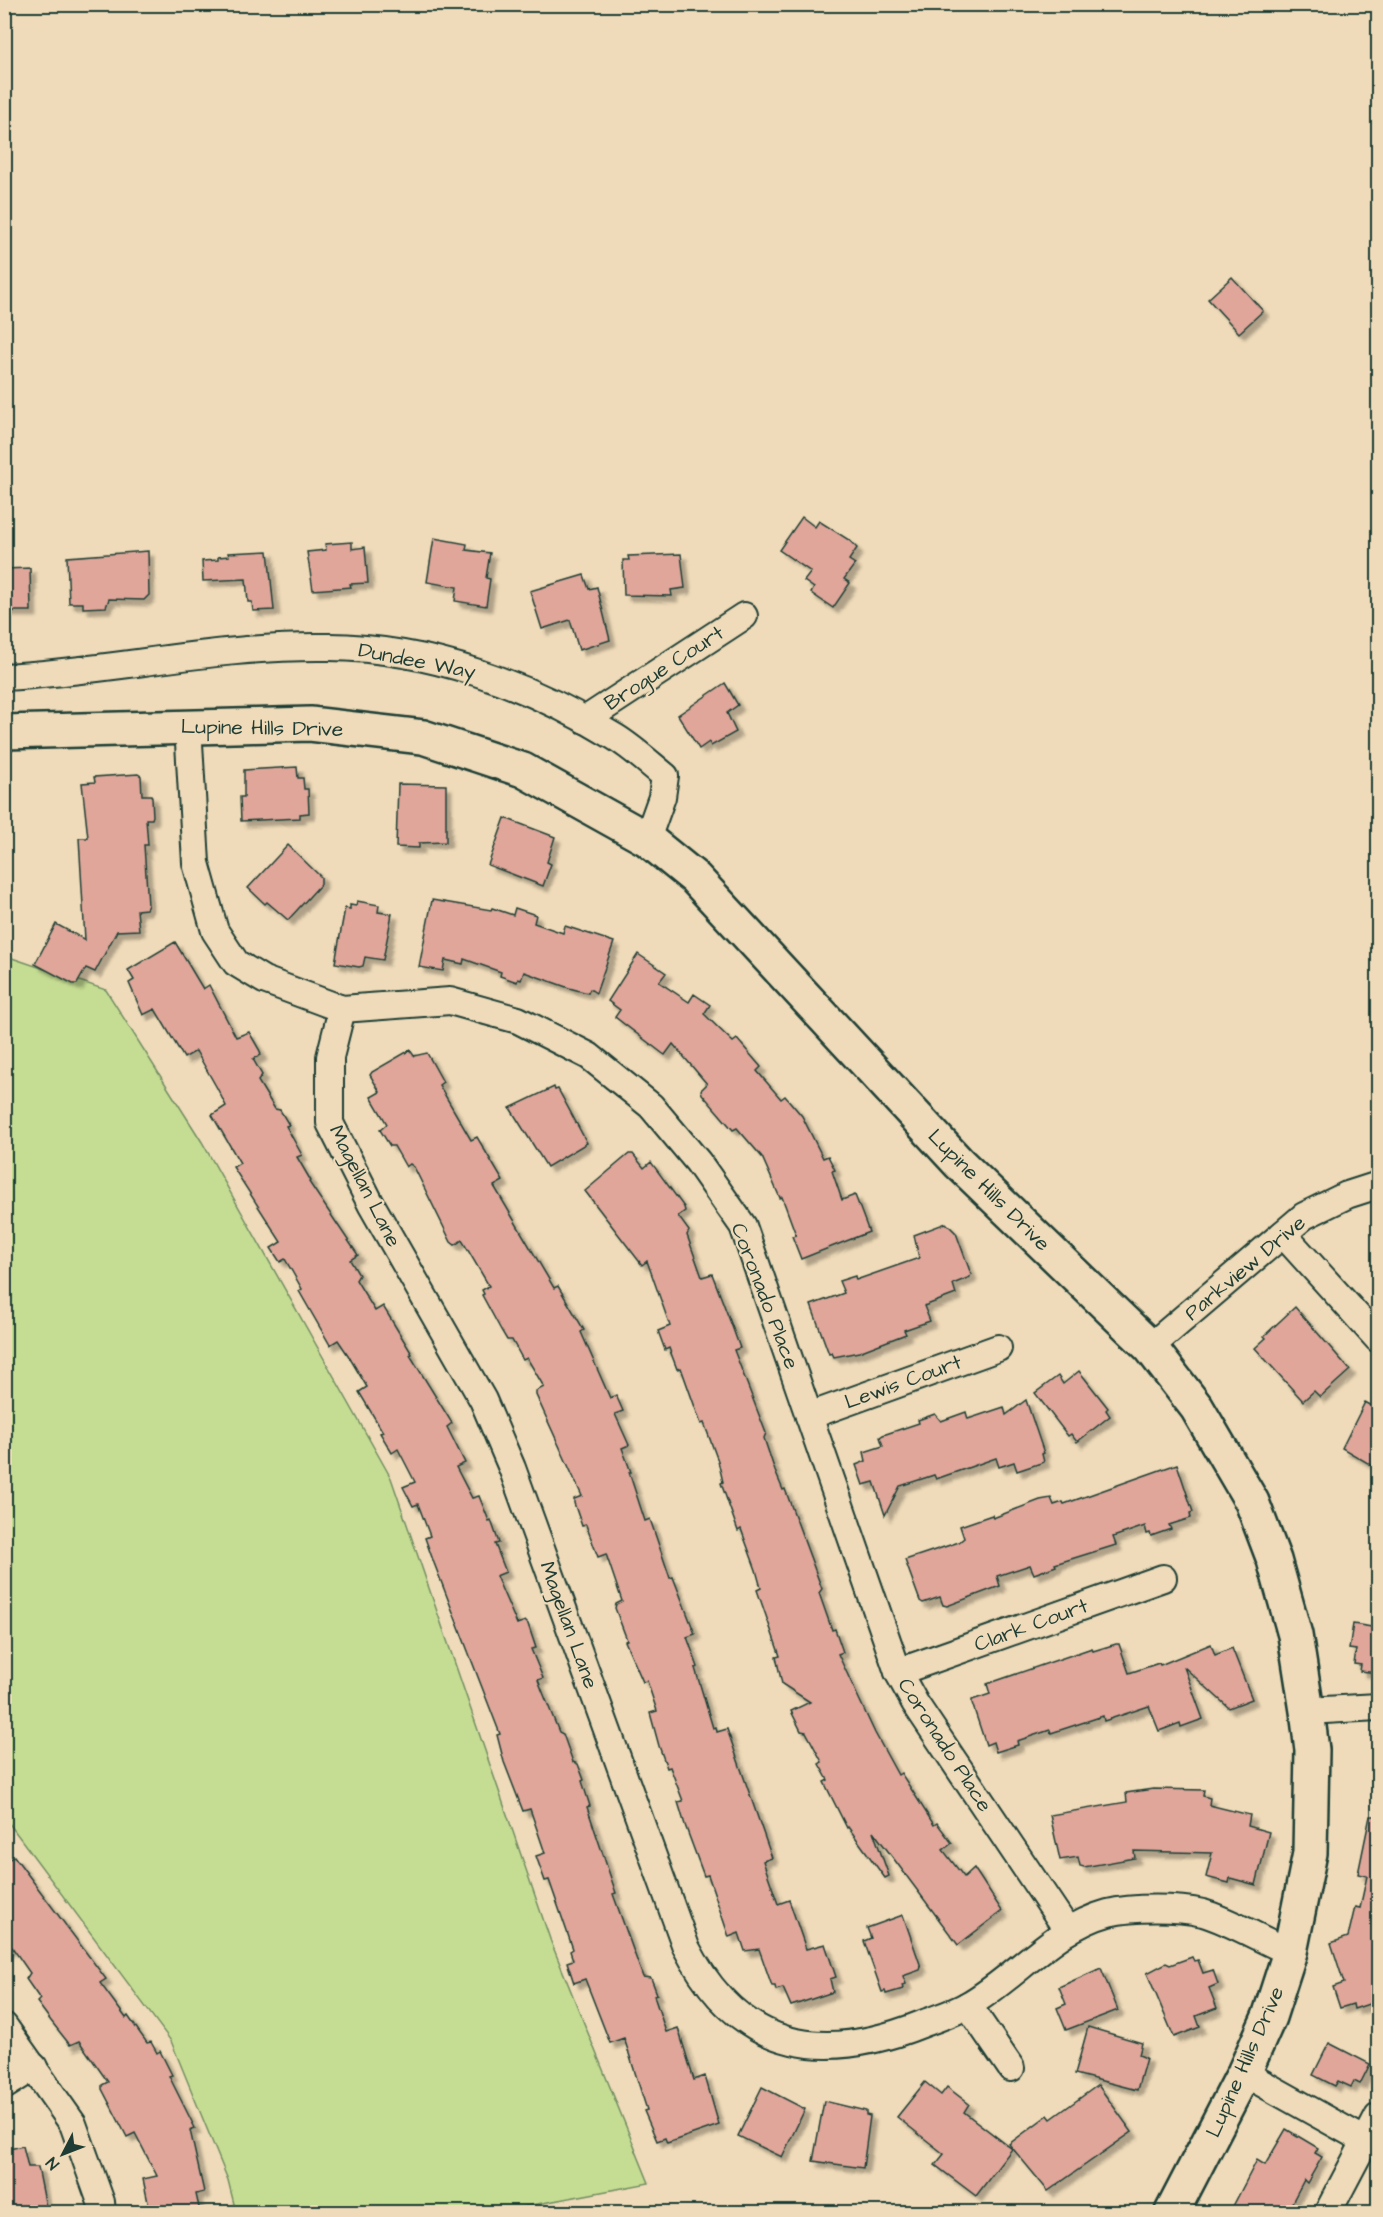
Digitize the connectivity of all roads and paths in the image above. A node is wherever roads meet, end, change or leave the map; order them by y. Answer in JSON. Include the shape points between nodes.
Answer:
{"nodes":[{"id":1,"x":744,"y":616,"type":"dead end"},
{"id":2,"x":4,"y":677,"type":"edge"},
{"id":3,"x":585,"y":720,"type":"junction"},
{"id":4,"x":188,"y":726,"type":"junction"},
{"id":5,"x":4,"y":732,"type":"edge"},
{"id":6,"x":647,"y":839,"type":"junction"},
{"id":7,"x":342,"y":1009,"type":"junction"},
{"id":8,"x":1378,"y":1185,"type":"edge"},
{"id":9,"x":1283,"y":1234,"type":"junction"},
{"id":10,"x":1378,"y":1339,"type":"edge"},
{"id":11,"x":1150,"y":1347,"type":"junction"},
{"id":12,"x":998,"y":1348,"type":"dead end"},
{"id":13,"x":809,"y":1416,"type":"junction"},
{"id":14,"x":1163,"y":1578,"type":"dead end"},
{"id":15,"x":898,"y":1672,"type":"junction"},
{"id":16,"x":1378,"y":1707,"type":"edge"},
{"id":17,"x":1307,"y":1711,"type":"junction"},
{"id":18,"x":1068,"y":1931,"type":"junction"},
{"id":19,"x":1290,"y":1952,"type":"junction"},
{"id":20,"x":968,"y":2005,"type":"junction"},
{"id":21,"x":4,"y":2026,"type":"edge"},
{"id":22,"x":34,"y":2067,"type":"junction"},
{"id":23,"x":1011,"y":2068,"type":"dead end"},
{"id":24,"x":1245,"y":2073,"type":"junction"},
{"id":25,"x":4,"y":2086,"type":"edge"},
{"id":26,"x":1378,"y":2117,"type":"edge"},
{"id":27,"x":1364,"y":2140,"type":"junction"},
{"id":28,"x":102,"y":2212,"type":"edge"},
{"id":29,"x":1173,"y":2212,"type":"edge"},
{"id":30,"x":1328,"y":2212,"type":"edge"}],
"edges":[{"from":1,"to":3,"type":"street","name":"Brogue Court"},
{"from":2,"to":3,"type":"street","name":"Dundee Way","via":[[206,654],[329,646],[392,652],[498,678]]},
{"from":3,"to":6,"type":"street","name":"Dundee Way","via":[[617,738],[665,776]]},
{"from":4,"to":5,"type":"street","name":"Lupine Hills Drive"},
{"from":4,"to":6,"type":"street","name":"Lupine Hills Drive","via":[[310,724],[423,737],[523,770]]},
{"from":4,"to":7,"type":"street","name":"Coronado Place","via":[[196,863],[214,931],[236,963],[245,969]]},
{"from":6,"to":11,"type":"street","name":"Lupine Hills Drive","via":[[695,878],[959,1163]]},
{"from":7,"to":13,"type":"street","name":"Coronado Place","via":[[450,1001],[518,1020],[589,1056],[651,1106],[698,1162],[743,1226]]},
{"from":7,"to":20,"type":"street","name":"Magellan Lane","via":[[330,1057],[330,1123],[371,1204],[483,1400],[512,1468],[686,1947],[702,1977],[745,2021],[791,2042],[815,2047],[860,2044],[893,2036]]},
{"from":8,"to":9,"type":"street","name":"Parkview Drive","via":[[1304,1216]]},
{"from":9,"to":10,"type":"street"},
{"from":9,"to":11,"type":"street","name":"Parkview Drive"},
{"from":11,"to":17,"type":"street","name":"Lupine Hills Drive","via":[[1197,1408],[1252,1502],[1274,1560],[1294,1635]]},
{"from":12,"to":13,"type":"street","name":"Lewis Court"},
{"from":13,"to":15,"type":"street","name":"Coronado Place"},
{"from":14,"to":15,"type":"street","name":"Clark Court"},
{"from":15,"to":18,"type":"street","name":"Coronado Place"},
{"from":16,"to":17,"type":"street"},
{"from":17,"to":19,"type":"street","name":"Lupine Hills Drive","via":[[1312,1750],[1310,1852]]},
{"from":18,"to":19,"type":"street","name":"Magellan Lane","via":[[1108,1913],[1148,1909],[1203,1913]]},
{"from":18,"to":20,"type":"street","name":"Magellan Lane"},
{"from":19,"to":24,"type":"street","name":"Lupine Hills Drive"},
{"from":20,"to":23,"type":"street"},
{"from":21,"to":22,"type":"street"},
{"from":22,"to":25,"type":"street"},
{"from":22,"to":28,"type":"street","via":[[73,2124]]},
{"from":24,"to":27,"type":"street"},
{"from":24,"to":29,"type":"street","name":"Lupine Hills Drive"},
{"from":26,"to":27,"type":"street"},
{"from":27,"to":30,"type":"street"}]}
